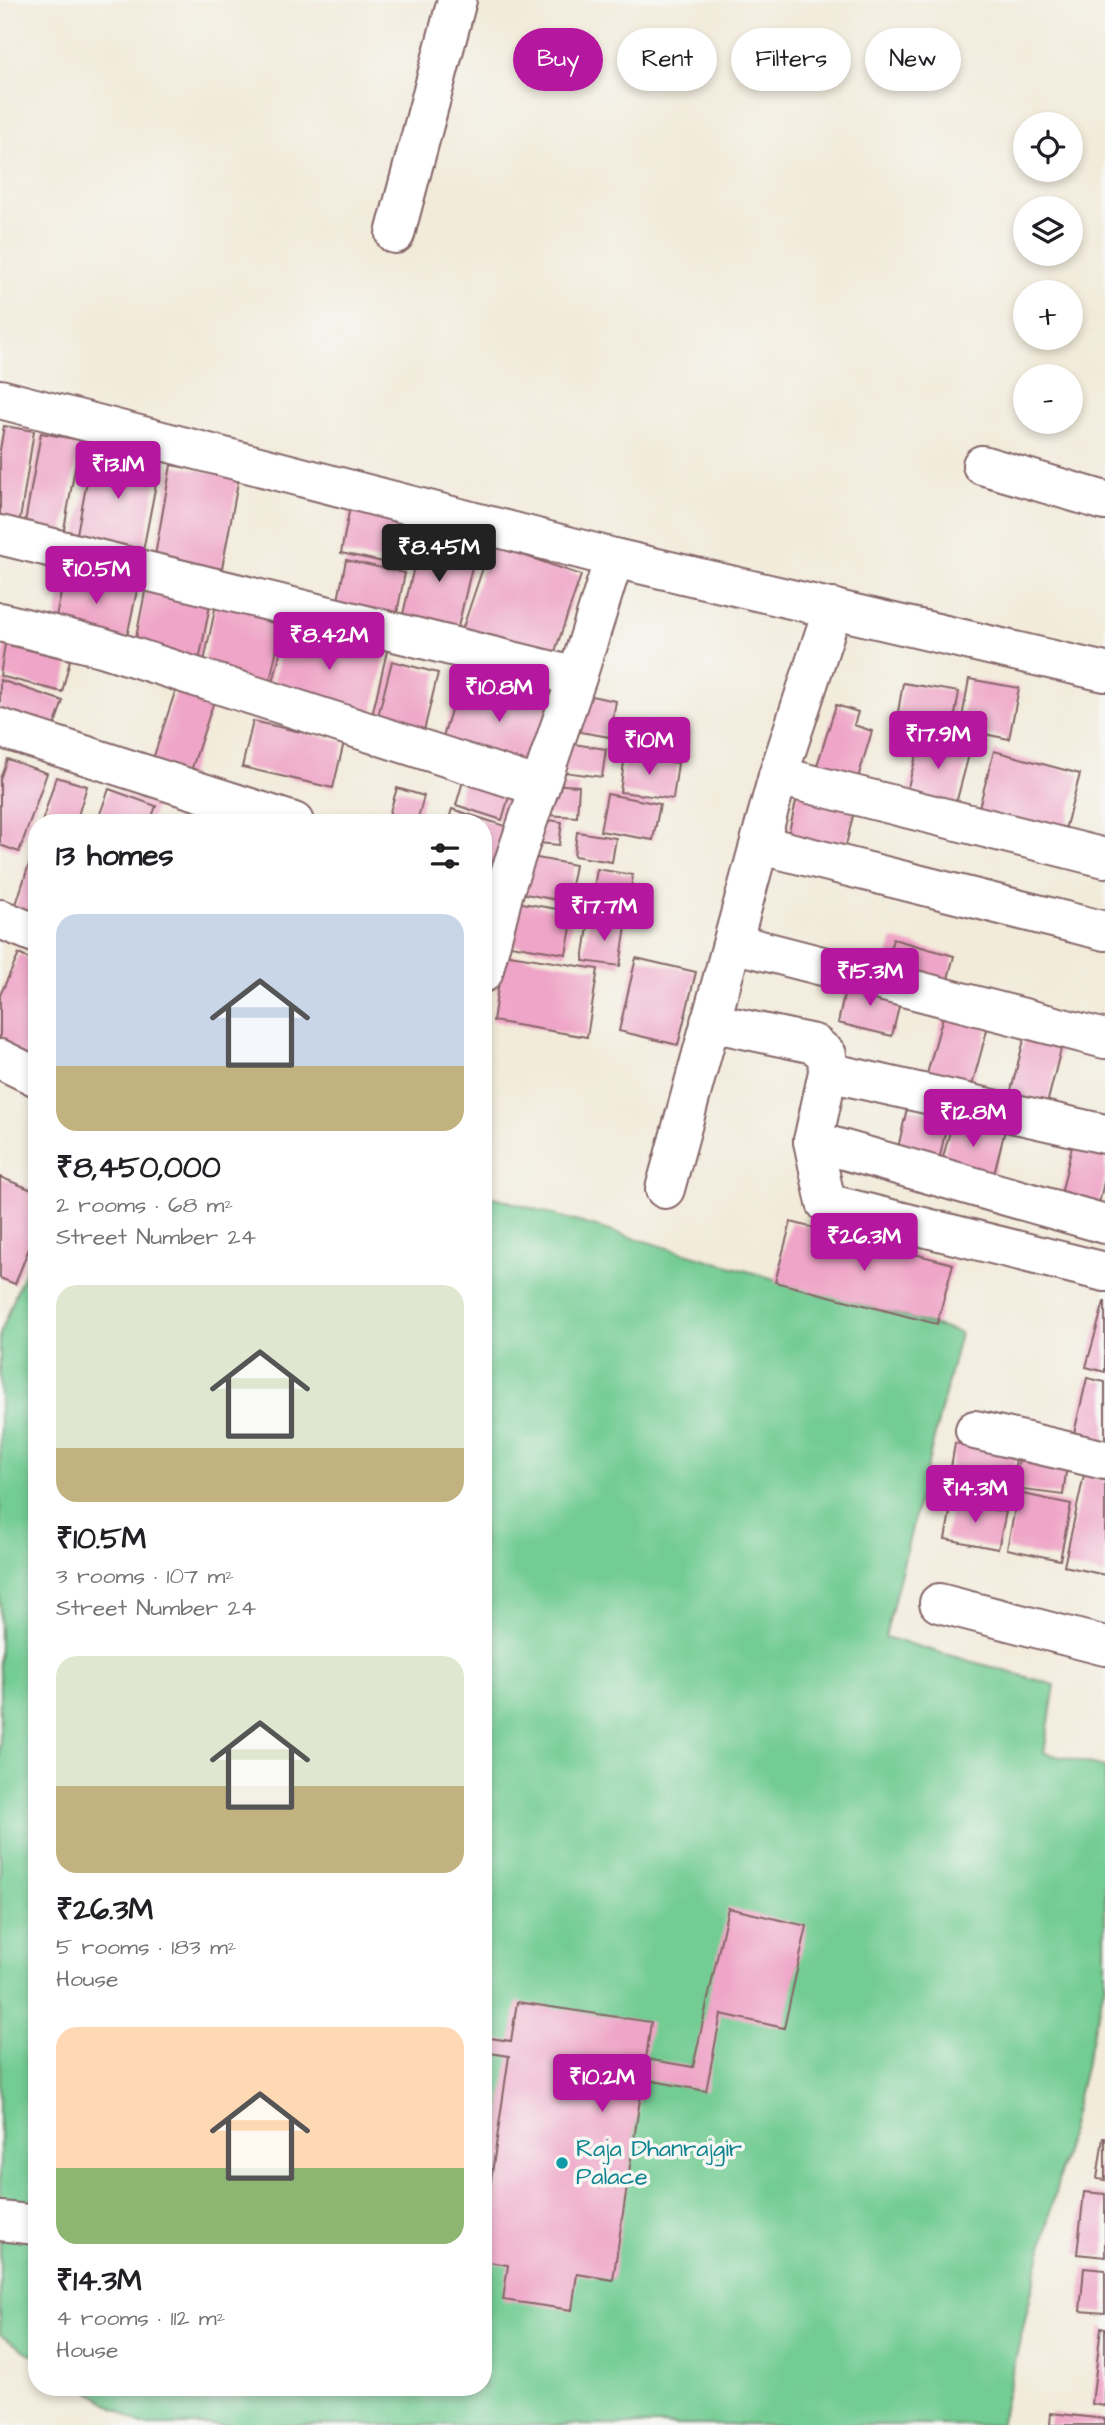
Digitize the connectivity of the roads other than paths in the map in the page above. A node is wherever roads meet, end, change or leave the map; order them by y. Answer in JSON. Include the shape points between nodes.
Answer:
{"nodes":[{"id":1,"x":457,"y":0,"type":"edge"},
{"id":2,"x":395,"y":234,"type":"dead end"},
{"id":3,"x":0,"y":399,"type":"edge"},
{"id":4,"x":982,"y":465,"type":"dead end"},
{"id":5,"x":1105,"y":501,"type":"edge"},
{"id":6,"x":0,"y":535,"type":"edge"},
{"id":7,"x":614,"y":558,"type":"junction"},
{"id":8,"x":833,"y":608,"type":"junction"},
{"id":9,"x":0,"y":622,"type":"edge"},
{"id":10,"x":1105,"y":672,"type":"edge"},
{"id":11,"x":577,"y":677,"type":"junction"},
{"id":12,"x":0,"y":728,"type":"edge"},
{"id":13,"x":778,"y":776,"type":"junction"},
{"id":14,"x":540,"y":787,"type":"junction"},
{"id":15,"x":269,"y":814,"type":"edge"},
{"id":16,"x":761,"y":845,"type":"junction"},
{"id":17,"x":1105,"y":858,"type":"edge"},
{"id":18,"x":494,"y":888,"type":"edge"},
{"id":19,"x":0,"y":919,"type":"edge"},
{"id":20,"x":28,"y":930,"type":"edge"},
{"id":21,"x":1105,"y":931,"type":"edge"},
{"id":22,"x":733,"y":943,"type":"junction"},
{"id":23,"x":710,"y":1022,"type":"junction"},
{"id":24,"x":1105,"y":1039,"type":"edge"},
{"id":25,"x":0,"y":1059,"type":"edge"},
{"id":26,"x":828,"y":1072,"type":"junction"},
{"id":27,"x":28,"y":1073,"type":"edge"},
{"id":28,"x":1105,"y":1134,"type":"edge"},
{"id":29,"x":813,"y":1141,"type":"junction"},
{"id":30,"x":665,"y":1189,"type":"dead end"},
{"id":31,"x":1105,"y":1224,"type":"edge"},
{"id":32,"x":1105,"y":1272,"type":"edge"},
{"id":33,"x":975,"y":1430,"type":"dead end"},
{"id":34,"x":1105,"y":1460,"type":"edge"},
{"id":35,"x":939,"y":1603,"type":"dead end"},
{"id":36,"x":1105,"y":1646,"type":"edge"},
{"id":37,"x":0,"y":2221,"type":"edge"},
{"id":38,"x":28,"y":2223,"type":"edge"}],
"edges":[{"from":1,"to":2,"type":"street"},
{"from":3,"to":7,"type":"street"},
{"from":4,"to":5,"type":"street"},
{"from":6,"to":11,"type":"street"},
{"from":7,"to":8,"type":"street"},
{"from":7,"to":11,"type":"street"},
{"from":8,"to":10,"type":"street"},
{"from":8,"to":13,"type":"street"},
{"from":9,"to":14,"type":"street","via":[[102,648]]},
{"from":11,"to":14,"type":"street"},
{"from":12,"to":15,"type":"street"},
{"from":13,"to":16,"type":"street"},
{"from":13,"to":17,"type":"street"},
{"from":14,"to":18,"type":"street"},
{"from":16,"to":21,"type":"street"},
{"from":16,"to":22,"type":"street"},
{"from":19,"to":20,"type":"street"},
{"from":22,"to":23,"type":"street"},
{"from":22,"to":24,"type":"street"},
{"from":23,"to":26,"type":"street","via":[[814,1044],[827,1055]]},
{"from":23,"to":30,"type":"street"},
{"from":25,"to":27,"type":"street"},
{"from":26,"to":28,"type":"street"},
{"from":26,"to":29,"type":"street"},
{"from":29,"to":31,"type":"street"},
{"from":29,"to":32,"type":"street","via":[[826,1203]]},
{"from":33,"to":34,"type":"street"},
{"from":35,"to":36,"type":"street"},
{"from":37,"to":38,"type":"street"}]}
